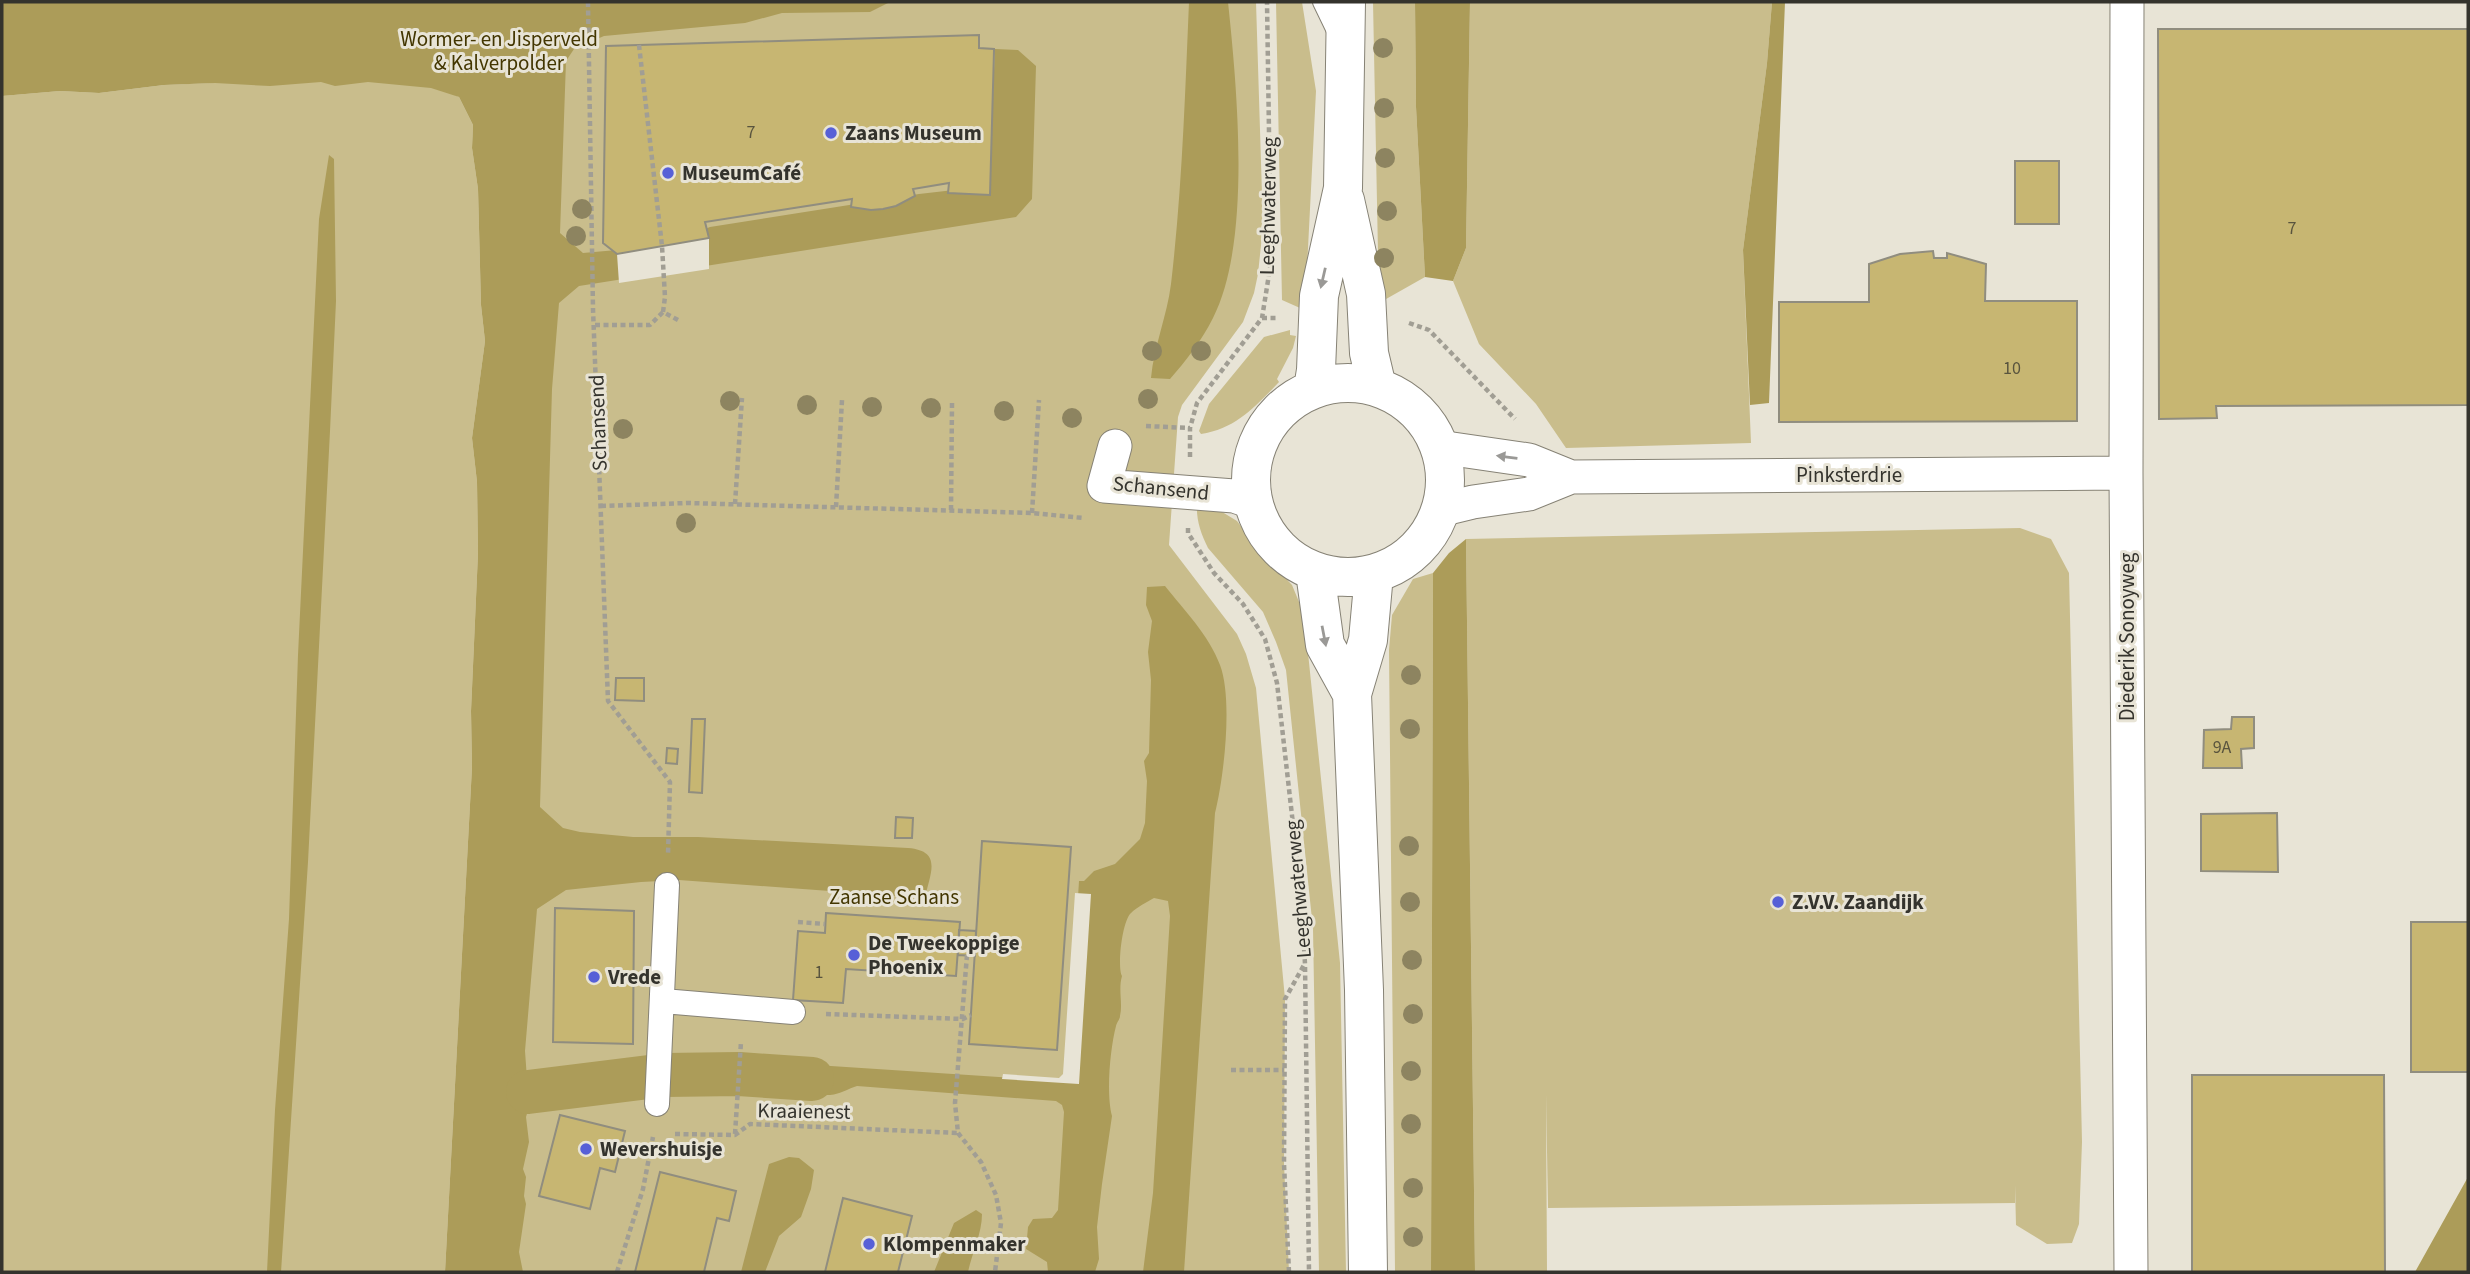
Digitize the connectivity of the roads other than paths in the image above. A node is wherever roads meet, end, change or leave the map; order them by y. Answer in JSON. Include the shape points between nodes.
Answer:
{"nodes":[{"id":1,"x":1321,"y":2,"type":"edge"},
{"id":2,"x":1346,"y":2,"type":"edge"},
{"id":3,"x":2127,"y":2,"type":"edge"},
{"id":4,"x":1346,"y":54,"type":"junction"},
{"id":5,"x":1343,"y":188,"type":"junction"},
{"id":6,"x":1377,"y":387,"type":"junction"},
{"id":7,"x":1313,"y":389,"type":"junction"},
{"id":8,"x":1115,"y":446,"type":"dead end"},
{"id":9,"x":1439,"y":447,"type":"junction"},
{"id":10,"x":2126,"y":473,"type":"junction"},
{"id":11,"x":1571,"y":477,"type":"junction"},
{"id":12,"x":1252,"y":502,"type":"junction"},
{"id":13,"x":1440,"y":510,"type":"junction"},
{"id":14,"x":1315,"y":572,"type":"junction"},
{"id":15,"x":1374,"y":574,"type":"junction"},
{"id":16,"x":1352,"y":694,"type":"junction"},
{"id":17,"x":667,"y":885,"type":"dead end"},
{"id":18,"x":663,"y":1001,"type":"junction"},
{"id":19,"x":793,"y":1012,"type":"road end"},
{"id":20,"x":657,"y":1104,"type":"road end"},
{"id":21,"x":1368,"y":1272,"type":"edge"},
{"id":22,"x":2131,"y":1272,"type":"edge"}],
"edges":[{"from":1,"to":4,"type":"lane"},
{"from":2,"to":4,"type":"main road"},
{"from":3,"to":10,"type":"street","name":"Diederik Sonoyweg"},
{"from":4,"to":5,"type":"main road"},
{"from":5,"to":6,"type":"main road","via":[[1366,294],[1369,353]]},
{"from":5,"to":7,"type":"main road","one_way":true,"via":[[1319,296]]},
{"from":6,"to":7,"type":"main road","via":[[1334,383]]},
{"from":6,"to":9,"type":"main road","via":[[1403,400],[1425,421]]},
{"from":7,"to":12,"type":"main road","via":[[1289,402],[1270,421],[1256,445],[1250,474]]},
{"from":8,"to":12,"type":"street","name":"Schansend","via":[[1104,485],[1234,496]]},
{"from":11,"to":9,"type":"street","name":"Pinksterdrie","one_way":true,"via":[[1529,460]]},
{"from":9,"to":13,"type":"main road","via":[[1445,478]]},
{"from":10,"to":11,"type":"street","name":"Pinksterdrie"},
{"from":10,"to":22,"type":"street","name":"Diederik Sonoyweg"},
{"from":11,"to":13,"type":"street","name":"Pinksterdrie","via":[[1529,495]]},
{"from":12,"to":14,"type":"main road","via":[[1265,532],[1287,556]]},
{"from":13,"to":15,"type":"main road","via":[[1415,550]]},
{"from":14,"to":15,"type":"main road","via":[[1354,578]]},
{"from":14,"to":16,"type":"main road","one_way":true,"via":[[1325,645]]},
{"from":15,"to":16,"type":"main road","via":[[1368,640]]},
{"from":16,"to":21,"type":"main road","via":[[1364,990]]},
{"from":17,"to":18,"type":"street"},
{"from":18,"to":19,"type":"street"},
{"from":18,"to":20,"type":"street"}]}
